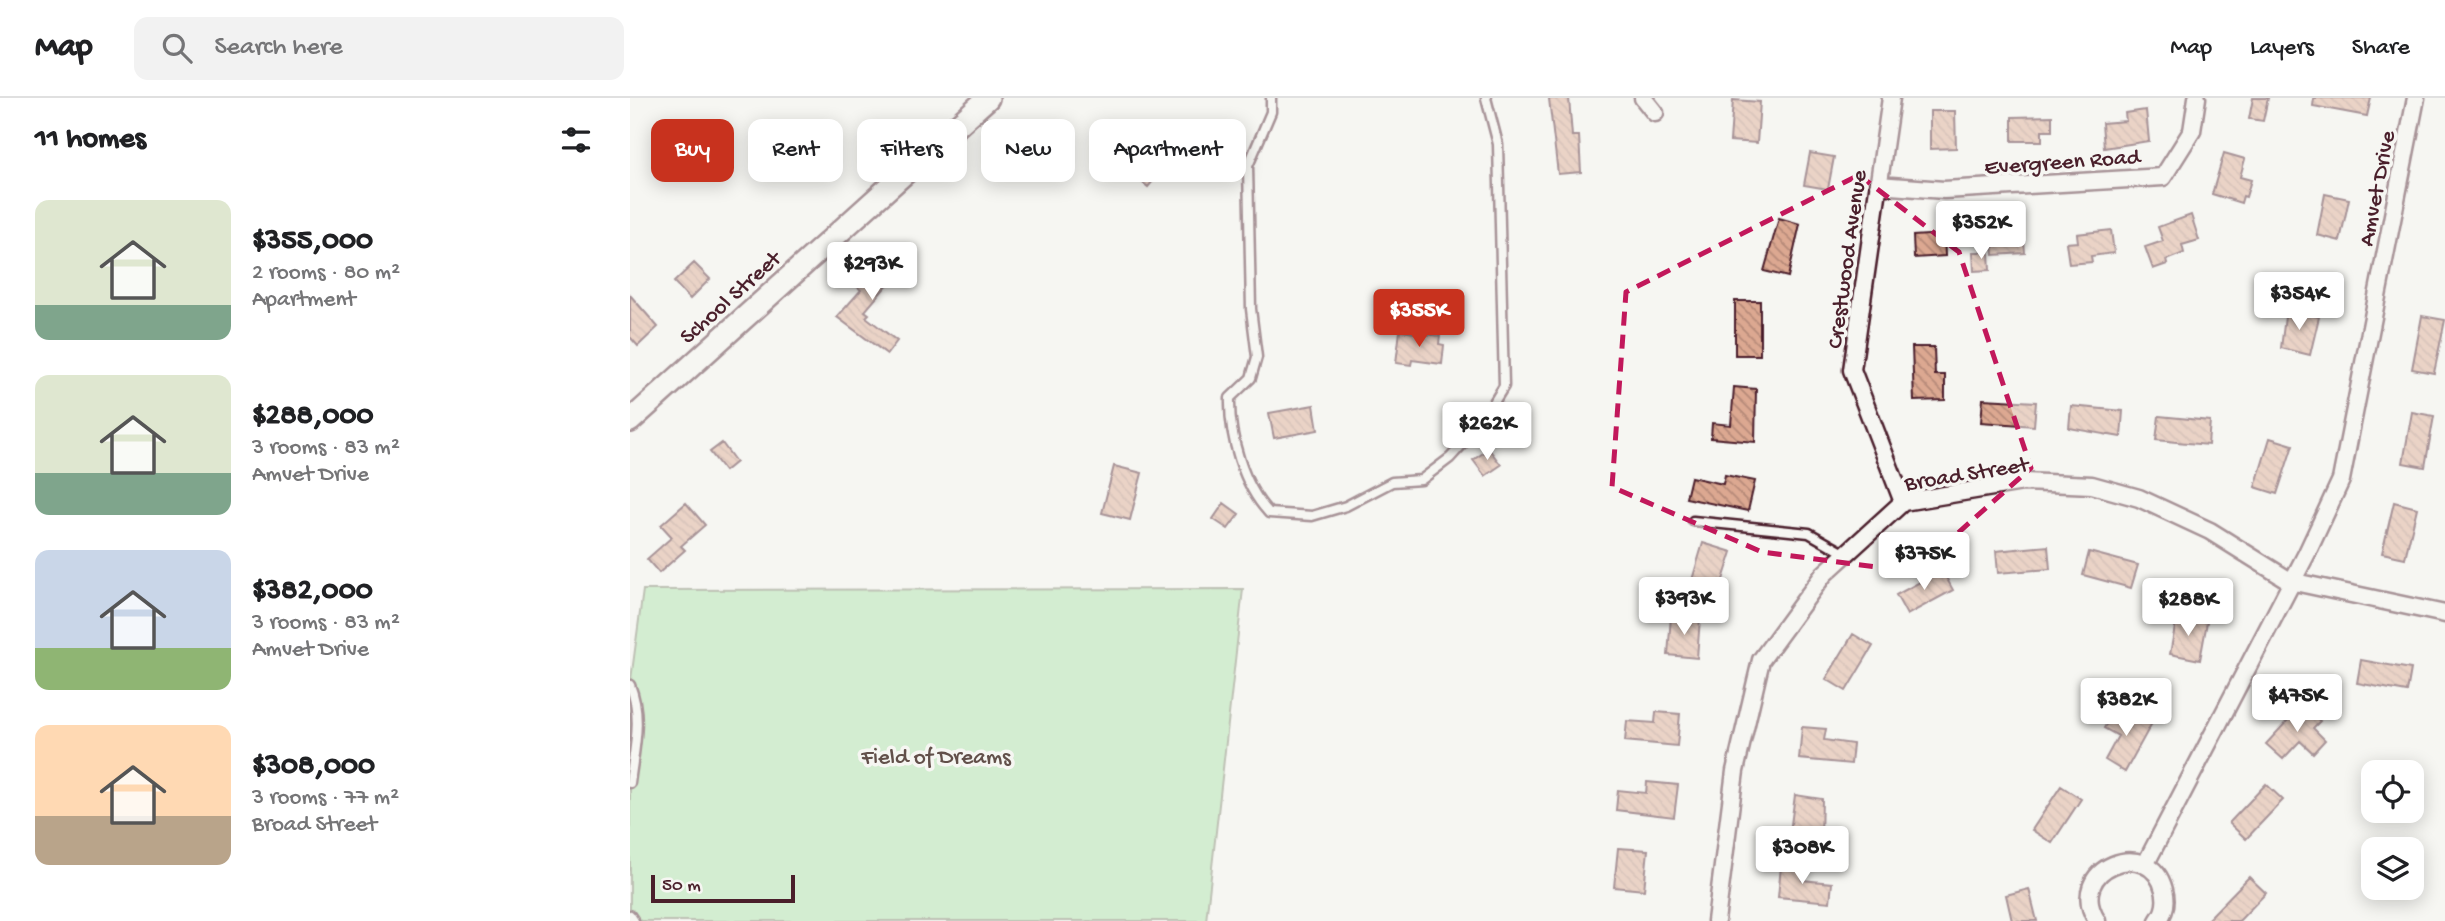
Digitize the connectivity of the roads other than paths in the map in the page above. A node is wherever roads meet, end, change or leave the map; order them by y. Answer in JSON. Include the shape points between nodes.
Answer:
{"nodes":[{"id":1,"x":988,"y":98,"type":"edge"},
{"id":2,"x":1271,"y":98,"type":"edge"},
{"id":3,"x":1486,"y":98,"type":"edge"},
{"id":4,"x":1643,"y":98,"type":"edge"},
{"id":5,"x":1891,"y":98,"type":"edge"},
{"id":6,"x":2197,"y":98,"type":"edge"},
{"id":7,"x":2416,"y":98,"type":"edge"},
{"id":8,"x":1655,"y":113,"type":"dead end"},
{"id":9,"x":1878,"y":185,"type":"junction"},
{"id":10,"x":630,"y":421,"type":"edge"},
{"id":11,"x":1903,"y":502,"type":"junction"},
{"id":12,"x":1693,"y":521,"type":"dead end"},
{"id":13,"x":1846,"y":554,"type":"junction"},
{"id":14,"x":2290,"y":581,"type":"junction"},
{"id":15,"x":2445,"y":614,"type":"edge"},
{"id":16,"x":630,"y":685,"type":"edge"},
{"id":17,"x":630,"y":783,"type":"edge"},
{"id":18,"x":2145,"y":865,"type":"junction"},
{"id":19,"x":630,"y":915,"type":"edge"},
{"id":20,"x":634,"y":921,"type":"edge"},
{"id":21,"x":1716,"y":921,"type":"edge"},
{"id":22,"x":2098,"y":921,"type":"edge"},
{"id":23,"x":2158,"y":921,"type":"edge"}],
"edges":[{"from":1,"to":10,"type":"street","name":"School Street"},
{"from":2,"to":3,"type":"lane","via":[[1271,113],[1248,166],[1251,309],[1257,357],[1251,379],[1230,398],[1230,422],[1254,497],[1269,513],[1312,516],[1346,506],[1392,482],[1421,480],[1450,458],[1480,425],[1504,386],[1498,144]]},
{"from":4,"to":8,"type":"street"},
{"from":5,"to":9,"type":"street","name":"Crestwood Avenue"},
{"from":6,"to":9,"type":"street","name":"Evergreen Road","via":[[2192,131],[2163,177],[1944,190]]},
{"from":7,"to":14,"type":"street","name":"Amvet Drive","via":[[2341,480]]},
{"from":9,"to":11,"type":"street","name":"Crestwood Avenue","via":[[1852,370]]},
{"from":11,"to":13,"type":"street","name":"Broad Street"},
{"from":11,"to":14,"type":"street","name":"Broad Street","via":[[2023,482],[2092,485],[2139,498],[2210,531]]},
{"from":12,"to":13,"type":"lane","via":[[1809,533]]},
{"from":13,"to":21,"type":"street","name":"Broad Street","via":[[1824,574],[1761,660],[1735,771]]},
{"from":14,"to":15,"type":"street","name":"Broad Street"},
{"from":14,"to":18,"type":"street","name":"Amvet Drive"},
{"from":16,"to":17,"type":"lane","via":[[638,725]]},
{"from":18,"to":22,"type":"street","via":[[2122,861],[2102,871],[2090,903]]},
{"from":18,"to":23,"type":"street","via":[[2162,882],[2165,894]]},
{"from":19,"to":20,"type":"lane"}]}
